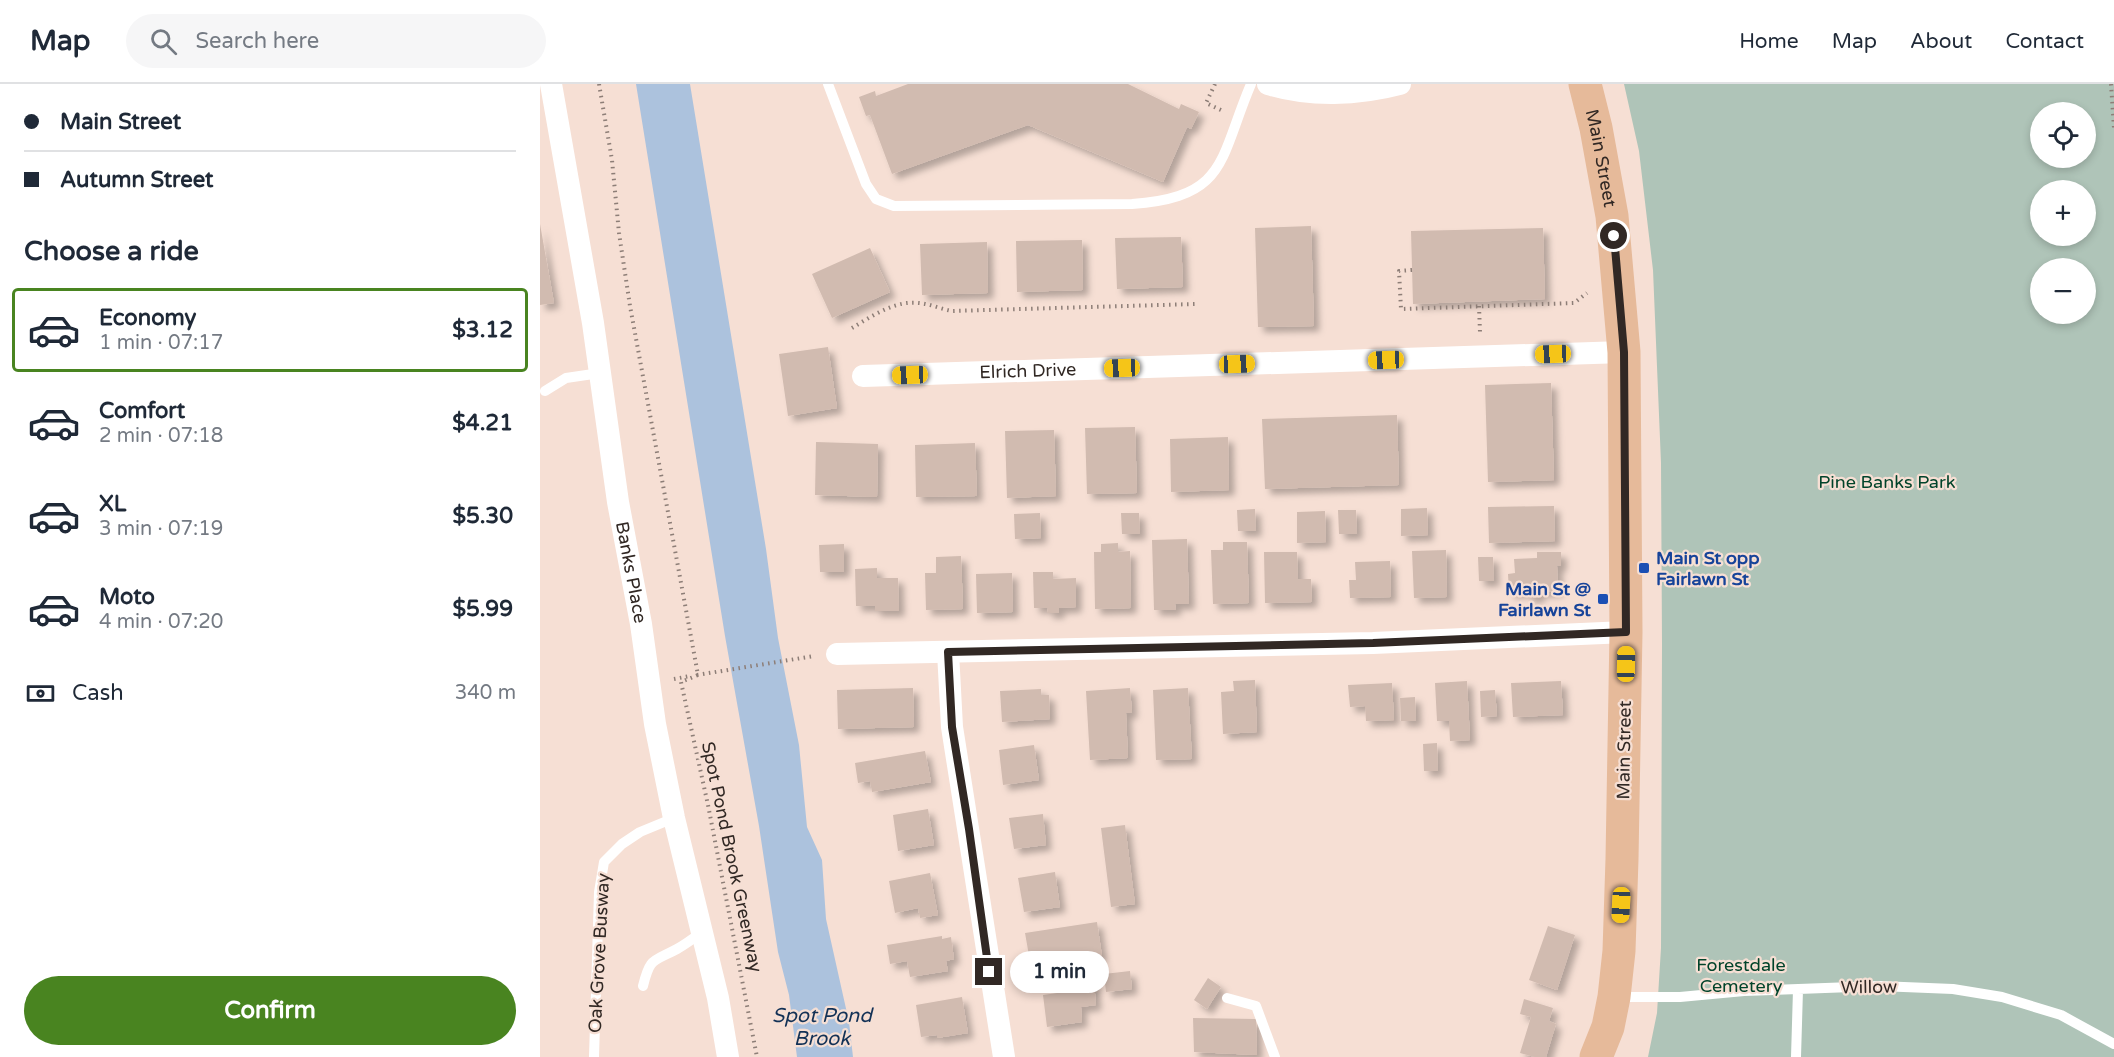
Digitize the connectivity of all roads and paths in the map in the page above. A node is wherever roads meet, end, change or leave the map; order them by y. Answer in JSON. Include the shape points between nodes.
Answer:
{"nodes":[{"id":1,"x":551,"y":84,"type":"edge"},
{"id":2,"x":598,"y":84,"type":"edge"},
{"id":3,"x":828,"y":84,"type":"edge"},
{"id":4,"x":1251,"y":84,"type":"edge"},
{"id":5,"x":1268,"y":84,"type":"edge"},
{"id":6,"x":1400,"y":84,"type":"edge"},
{"id":7,"x":1585,"y":84,"type":"edge"},
{"id":8,"x":2111,"y":84,"type":"edge"},
{"id":9,"x":2114,"y":128,"type":"edge"},
{"id":10,"x":1412,"y":270,"type":"dead end"},
{"id":11,"x":1587,"y":293,"type":"dead end"},
{"id":12,"x":1195,"y":304,"type":"dead end"},
{"id":13,"x":852,"y":328,"type":"dead end"},
{"id":14,"x":1624,"y":352,"type":"junction"},
{"id":15,"x":600,"y":373,"type":"junction"},
{"id":16,"x":863,"y":376,"type":"dead end"},
{"id":17,"x":545,"y":391,"type":"dead end"},
{"id":18,"x":1626,"y":632,"type":"junction"},
{"id":19,"x":948,"y":652,"type":"junction"},
{"id":20,"x":826,"y":655,"type":"joint"},
{"id":21,"x":698,"y":675,"type":"junction"},
{"id":22,"x":649,"y":682,"type":"junction"},
{"id":23,"x":674,"y":818,"type":"junction"},
{"id":24,"x":702,"y":932,"type":"junction"},
{"id":25,"x":643,"y":986,"type":"dead end"},
{"id":26,"x":1798,"y":990,"type":"junction"},
{"id":27,"x":1614,"y":997,"type":"junction"},
{"id":28,"x":1227,"y":998,"type":"dead end"},
{"id":29,"x":2114,"y":1044,"type":"edge"},
{"id":30,"x":594,"y":1057,"type":"edge"},
{"id":31,"x":728,"y":1057,"type":"edge"},
{"id":32,"x":757,"y":1057,"type":"edge"},
{"id":33,"x":1004,"y":1057,"type":"edge"},
{"id":34,"x":1275,"y":1057,"type":"edge"},
{"id":35,"x":1596,"y":1057,"type":"edge"},
{"id":36,"x":1796,"y":1057,"type":"edge"}],
"edges":[{"from":1,"to":15,"type":"street","name":"Banks Place"},
{"from":2,"to":21,"type":"path","via":[[612,160],[630,306]]},
{"from":3,"to":4,"type":"lane","via":[[866,184],[876,199],[894,206],[1156,203],[1183,196],[1205,183],[1227,151]]},
{"from":5,"to":6,"type":"street","via":[[1322,92],[1363,91]]},
{"from":7,"to":14,"type":"main road","name":"Main Street","via":[[1612,216]]},
{"from":8,"to":9,"type":"path"},
{"from":10,"to":11,"type":"path","via":[[1400,271],[1401,309],[1574,303]]},
{"from":12,"to":13,"type":"path","via":[[952,311],[919,303],[903,304]]},
{"from":14,"to":16,"type":"street","name":"Elrich Drive"},
{"from":14,"to":18,"type":"main road","name":"Main Street"},
{"from":15,"to":17,"type":"lane","via":[[566,378]]},
{"from":15,"to":22,"type":"street","name":"Banks Place"},
{"from":18,"to":19,"type":"street","via":[[1373,643]]},
{"from":18,"to":27,"type":"main road","name":"Main Street","via":[[1623,859]]},
{"from":19,"to":20,"type":"street"},
{"from":19,"to":33,"type":"street","via":[[952,727]]},
{"from":20,"to":21,"type":"path"},
{"from":21,"to":22,"type":"path"},
{"from":21,"to":32,"type":"path","name":"Spot Pond Brook Greenway","via":[[681,682]]},
{"from":22,"to":23,"type":"street","name":"Banks Place"},
{"from":23,"to":24,"type":"street","name":"Banks Place"},
{"from":23,"to":30,"type":"lane","name":"Oak Grove Busway","via":[[631,838],[604,862],[599,892]]},
{"from":24,"to":25,"type":"lane","via":[[656,958],[647,968]]},
{"from":24,"to":31,"type":"street","name":"Banks Place"},
{"from":26,"to":27,"type":"lane","name":"Willow"},
{"from":26,"to":29,"type":"lane","name":"Willow","via":[[1879,986],[1953,989],[2002,997],[2061,1015]]},
{"from":26,"to":36,"type":"lane"},
{"from":27,"to":35,"type":"main road","name":"Main Street"},
{"from":28,"to":34,"type":"lane","via":[[1256,1006]]}]}
